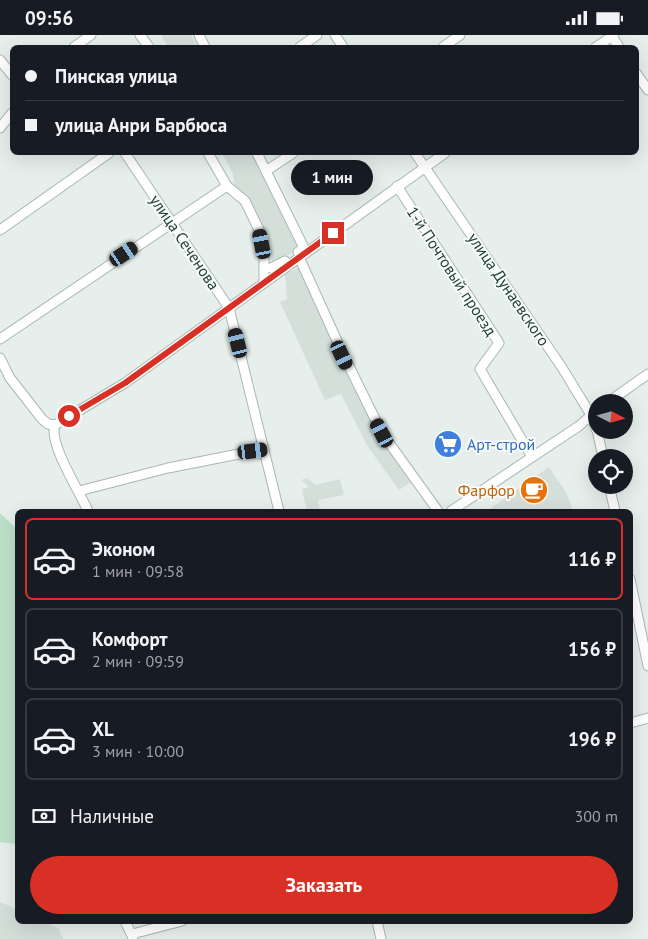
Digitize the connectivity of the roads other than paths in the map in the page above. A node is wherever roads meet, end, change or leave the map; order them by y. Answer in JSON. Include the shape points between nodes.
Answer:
{"nodes":[{"id":1,"x":91,"y":35,"type":"edge"},
{"id":2,"x":318,"y":35,"type":"edge"},
{"id":3,"x":460,"y":35,"type":"edge"},
{"id":4,"x":612,"y":35,"type":"edge"},
{"id":5,"x":77,"y":45,"type":"edge"},
{"id":6,"x":303,"y":45,"type":"edge"},
{"id":7,"x":446,"y":45,"type":"edge"},
{"id":8,"x":599,"y":45,"type":"edge"},
{"id":9,"x":0,"y":60,"type":"edge"},
{"id":10,"x":10,"y":72,"type":"edge"},
{"id":11,"x":639,"y":77,"type":"edge"},
{"id":12,"x":648,"y":90,"type":"edge"},
{"id":13,"x":10,"y":116,"type":"edge"},
{"id":14,"x":0,"y":128,"type":"edge"},
{"id":15,"x":107,"y":155,"type":"edge"},
{"id":16,"x":126,"y":155,"type":"edge"},
{"id":17,"x":209,"y":155,"type":"edge"},
{"id":18,"x":258,"y":155,"type":"edge"},
{"id":19,"x":290,"y":155,"type":"edge"},
{"id":20,"x":416,"y":155,"type":"edge"},
{"id":21,"x":442,"y":155,"type":"edge"},
{"id":22,"x":425,"y":167,"type":"junction"},
{"id":23,"x":266,"y":171,"type":"junction"},
{"id":24,"x":227,"y":186,"type":"junction"},
{"id":25,"x":398,"y":186,"type":"junction"},
{"id":26,"x":171,"y":223,"type":"junction"},
{"id":27,"x":0,"y":230,"type":"edge"},
{"id":28,"x":299,"y":257,"type":"junction"},
{"id":29,"x":271,"y":268,"type":"dead end"},
{"id":30,"x":264,"y":283,"type":"junction"},
{"id":31,"x":229,"y":308,"type":"junction"},
{"id":32,"x":0,"y":339,"type":"edge"},
{"id":33,"x":0,"y":359,"type":"edge"},
{"id":34,"x":648,"y":373,"type":"edge"},
{"id":35,"x":619,"y":394,"type":"edge"},
{"id":36,"x":588,"y":404,"type":"edge"},
{"id":37,"x":588,"y":418,"type":"edge"},
{"id":38,"x":55,"y":425,"type":"junction"},
{"id":39,"x":264,"y":449,"type":"junction"},
{"id":40,"x":532,"y":457,"type":"junction"},
{"id":41,"x":79,"y":491,"type":"junction"},
{"id":42,"x":612,"y":494,"type":"edge"},
{"id":43,"x":87,"y":509,"type":"edge"},
{"id":44,"x":279,"y":509,"type":"edge"},
{"id":45,"x":437,"y":509,"type":"edge"},
{"id":46,"x":454,"y":509,"type":"edge"},
{"id":47,"x":615,"y":509,"type":"edge"},
{"id":48,"x":633,"y":594,"type":"edge"},
{"id":49,"x":648,"y":666,"type":"edge"},
{"id":50,"x":648,"y":718,"type":"edge"},
{"id":51,"x":633,"y":722,"type":"edge"},
{"id":52,"x":126,"y":924,"type":"edge"},
{"id":53,"x":172,"y":924,"type":"edge"},
{"id":54,"x":378,"y":924,"type":"edge"},
{"id":55,"x":132,"y":936,"type":"edge"},
{"id":56,"x":381,"y":939,"type":"edge"}],
"edges":[{"from":1,"to":5,"type":"street"},
{"from":2,"to":6,"type":"street"},
{"from":3,"to":7,"type":"street"},
{"from":4,"to":8,"type":"street"},
{"from":9,"to":10,"type":"street"},
{"from":11,"to":12,"type":"street"},
{"from":13,"to":14,"type":"street"},
{"from":15,"to":27,"type":"street"},
{"from":16,"to":26,"type":"street","name":"улица Сеченова"},
{"from":17,"to":24,"type":"street"},
{"from":18,"to":23,"type":"street"},
{"from":19,"to":23,"type":"street"},
{"from":20,"to":22,"type":"street","name":"улица Дунаевского"},
{"from":21,"to":22,"type":"street"},
{"from":22,"to":25,"type":"street"},
{"from":22,"to":36,"type":"street","name":"улица Дунаевского"},
{"from":23,"to":29,"type":"street","via":[[304,248]]},
{"from":24,"to":26,"type":"street"},
{"from":24,"to":30,"type":"street","via":[[245,201],[260,234]]},
{"from":25,"to":28,"type":"street"},
{"from":25,"to":40,"type":"street","name":"1-й Почтовый проезд","via":[[499,343],[480,369]]},
{"from":26,"to":31,"type":"street","name":"улица Сеченова"},
{"from":26,"to":32,"type":"street"},
{"from":28,"to":30,"type":"street"},
{"from":28,"to":45,"type":"street","via":[[382,433]]},
{"from":30,"to":31,"type":"street"},
{"from":31,"to":38,"type":"street","via":[[125,383]]},
{"from":31,"to":39,"type":"street","name":"улица Сеченова"},
{"from":33,"to":38,"type":"street","via":[[10,378],[42,419]]},
{"from":34,"to":35,"type":"street"},
{"from":37,"to":40,"type":"street"},
{"from":38,"to":41,"type":"street","via":[[56,446]]},
{"from":39,"to":41,"type":"street","via":[[168,468]]},
{"from":39,"to":44,"type":"street","name":"улица Сеченова"},
{"from":40,"to":46,"type":"street"},
{"from":41,"to":43,"type":"street"},
{"from":42,"to":47,"type":"street"},
{"from":48,"to":49,"type":"street"},
{"from":50,"to":51,"type":"street"},
{"from":52,"to":55,"type":"street"},
{"from":53,"to":55,"type":"street"},
{"from":54,"to":56,"type":"street"}]}
